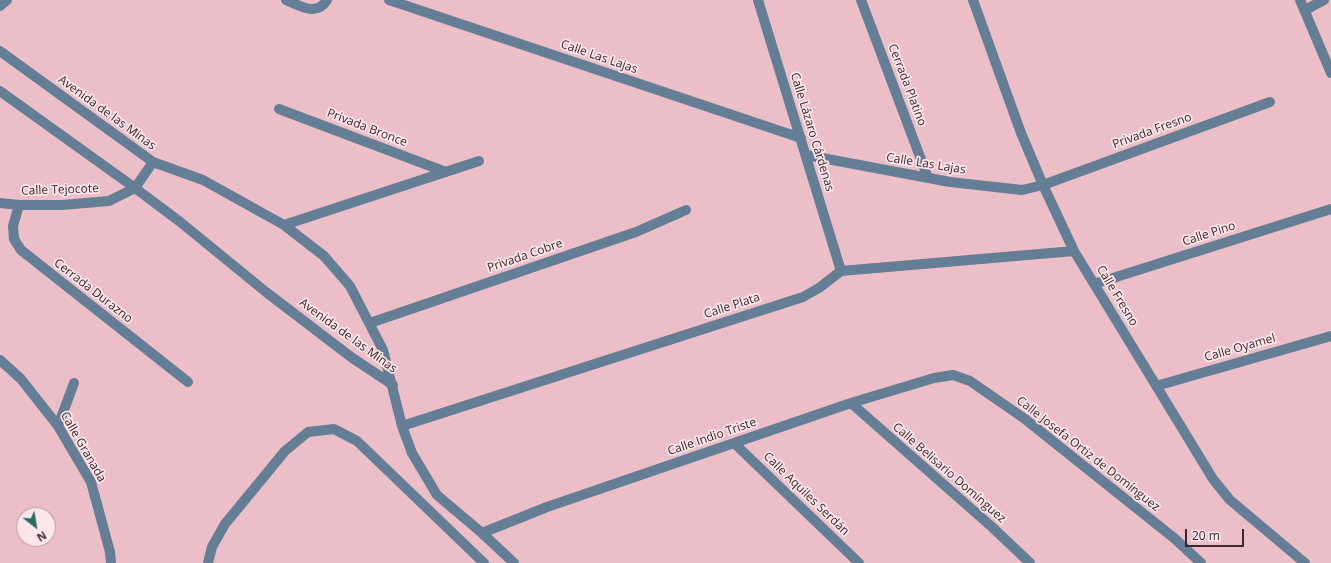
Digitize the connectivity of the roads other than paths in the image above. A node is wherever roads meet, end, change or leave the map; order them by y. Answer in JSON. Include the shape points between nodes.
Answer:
{"nodes":[{"id":1,"x":7,"y":0,"type":"edge"},
{"id":2,"x":286,"y":0,"type":"edge"},
{"id":3,"x":327,"y":0,"type":"edge"},
{"id":4,"x":389,"y":0,"type":"edge"},
{"id":5,"x":758,"y":0,"type":"edge"},
{"id":6,"x":861,"y":0,"type":"edge"},
{"id":7,"x":973,"y":0,"type":"edge"},
{"id":8,"x":1300,"y":0,"type":"edge"},
{"id":9,"x":1324,"y":0,"type":"edge"},
{"id":10,"x":0,"y":6,"type":"edge"},
{"id":11,"x":1305,"y":10,"type":"junction"},
{"id":12,"x":0,"y":51,"type":"edge"},
{"id":13,"x":1331,"y":73,"type":"edge"},
{"id":14,"x":0,"y":92,"type":"edge"},
{"id":15,"x":1270,"y":102,"type":"dead end"},
{"id":16,"x":279,"y":109,"type":"dead end"},
{"id":17,"x":801,"y":138,"type":"junction"},
{"id":18,"x":806,"y":155,"type":"junction"},
{"id":19,"x":479,"y":161,"type":"dead end"},
{"id":20,"x":153,"y":162,"type":"junction"},
{"id":21,"x":446,"y":172,"type":"junction"},
{"id":22,"x":928,"y":178,"type":"junction"},
{"id":23,"x":1043,"y":185,"type":"junction"},
{"id":24,"x":135,"y":188,"type":"junction"},
{"id":25,"x":0,"y":203,"type":"edge"},
{"id":26,"x":19,"y":205,"type":"junction"},
{"id":27,"x":1331,"y":209,"type":"edge"},
{"id":28,"x":686,"y":210,"type":"dead end"},
{"id":29,"x":284,"y":225,"type":"junction"},
{"id":30,"x":1074,"y":251,"type":"junction"},
{"id":31,"x":841,"y":271,"type":"junction"},
{"id":32,"x":1094,"y":284,"type":"junction"},
{"id":33,"x":370,"y":323,"type":"junction"},
{"id":34,"x":1331,"y":336,"type":"edge"},
{"id":35,"x":0,"y":360,"type":"edge"},
{"id":36,"x":953,"y":375,"type":"joint"},
{"id":37,"x":188,"y":382,"type":"dead end"},
{"id":38,"x":74,"y":383,"type":"dead end"},
{"id":39,"x":393,"y":385,"type":"junction"},
{"id":40,"x":1156,"y":386,"type":"junction"},
{"id":41,"x":851,"y":403,"type":"junction"},
{"id":42,"x":58,"y":426,"type":"junction"},
{"id":43,"x":402,"y":426,"type":"junction"},
{"id":44,"x":734,"y":443,"type":"junction"},
{"id":45,"x":482,"y":533,"type":"junction"},
{"id":46,"x":111,"y":563,"type":"edge"},
{"id":47,"x":208,"y":563,"type":"edge"},
{"id":48,"x":484,"y":563,"type":"edge"},
{"id":49,"x":514,"y":563,"type":"edge"},
{"id":50,"x":859,"y":563,"type":"edge"},
{"id":51,"x":1030,"y":563,"type":"edge"},
{"id":52,"x":1201,"y":563,"type":"edge"},
{"id":53,"x":1305,"y":563,"type":"edge"}],
"edges":[{"from":1,"to":10,"type":"street"},
{"from":2,"to":3,"type":"street","via":[[318,9]]},
{"from":4,"to":17,"type":"street","name":"Calle Las Lajas"},
{"from":5,"to":17,"type":"street","name":"Calle Lázaro Cárdenas"},
{"from":6,"to":22,"type":"street","name":"Cerrada Platino"},
{"from":7,"to":23,"type":"street","name":"Calle Fresno"},
{"from":8,"to":11,"type":"street"},
{"from":9,"to":11,"type":"street"},
{"from":11,"to":13,"type":"street"},
{"from":12,"to":20,"type":"street","name":"Avenida de las Minas"},
{"from":14,"to":24,"type":"street","name":"Avenida de las Minas"},
{"from":15,"to":23,"type":"street","name":"Privada Fresno"},
{"from":16,"to":21,"type":"street","name":"Privada Bronce"},
{"from":17,"to":18,"type":"street","name":"Calle Lázaro Cárdenas"},
{"from":18,"to":22,"type":"street","name":"Calle Las Lajas"},
{"from":18,"to":31,"type":"street","name":"Calle Lázaro Cárdenas"},
{"from":19,"to":21,"type":"street"},
{"from":20,"to":24,"type":"street","name":"Calle Tejocote"},
{"from":20,"to":29,"type":"street","name":"Avenida de las Minas","via":[[203,180]]},
{"from":21,"to":29,"type":"street"},
{"from":22,"to":23,"type":"street","name":"Calle Las Lajas","via":[[1022,190]]},
{"from":23,"to":30,"type":"street","name":"Calle Fresno"},
{"from":24,"to":26,"type":"street","name":"Calle Tejocote","via":[[109,201]]},
{"from":24,"to":39,"type":"street","name":"Avenida de las Minas","via":[[351,357]]},
{"from":25,"to":26,"type":"street","name":"Calle Tejocote"},
{"from":26,"to":37,"type":"street","name":"Cerrada Durazno","via":[[13,226],[14,239],[21,250]]},
{"from":27,"to":32,"type":"street","name":"Calle Pino"},
{"from":28,"to":33,"type":"street","name":"Privada Cobre","via":[[636,232]]},
{"from":29,"to":33,"type":"street","name":"Avenida de las Minas","via":[[324,256],[350,286]]},
{"from":30,"to":31,"type":"street"},
{"from":30,"to":32,"type":"street","name":"Calle Fresno"},
{"from":31,"to":43,"type":"street","name":"Calle Plata","via":[[803,297]]},
{"from":32,"to":40,"type":"street","name":"Calle Fresno"},
{"from":33,"to":39,"type":"street","name":"Avenida de las Minas","via":[[383,350]]},
{"from":34,"to":40,"type":"street","name":"Calle Oyamel"},
{"from":35,"to":42,"type":"street","name":"Calle Granada","via":[[21,379]]},
{"from":36,"to":41,"type":"street","name":"Calle Indio Triste","via":[[934,378]]},
{"from":36,"to":52,"type":"street","name":"Calle Josefa Ortiz de Domínguez","via":[[970,381],[1025,419],[1174,538]]},
{"from":38,"to":42,"type":"street"},
{"from":39,"to":43,"type":"street","name":"Avenida de las Minas"},
{"from":40,"to":53,"type":"street","name":"Calle Fresno","via":[[1213,480],[1230,500]]},
{"from":41,"to":44,"type":"street","name":"Calle Indio Triste"},
{"from":41,"to":51,"type":"street","name":"Calle Belisario Domínguez"},
{"from":42,"to":46,"type":"street","name":"Calle Granada","via":[[91,482]]},
{"from":43,"to":45,"type":"street","name":"Avenida de las Minas","via":[[412,453],[437,495]]},
{"from":44,"to":45,"type":"street","name":"Calle Indio Triste","via":[[547,507]]},
{"from":44,"to":50,"type":"street","name":"Calle Aquiles Serdán"},
{"from":45,"to":49,"type":"street","name":"Avenida de las Minas"},
{"from":47,"to":48,"type":"street","via":[[212,547],[225,524],[285,451],[308,432],[334,429],[357,441]]}]}
